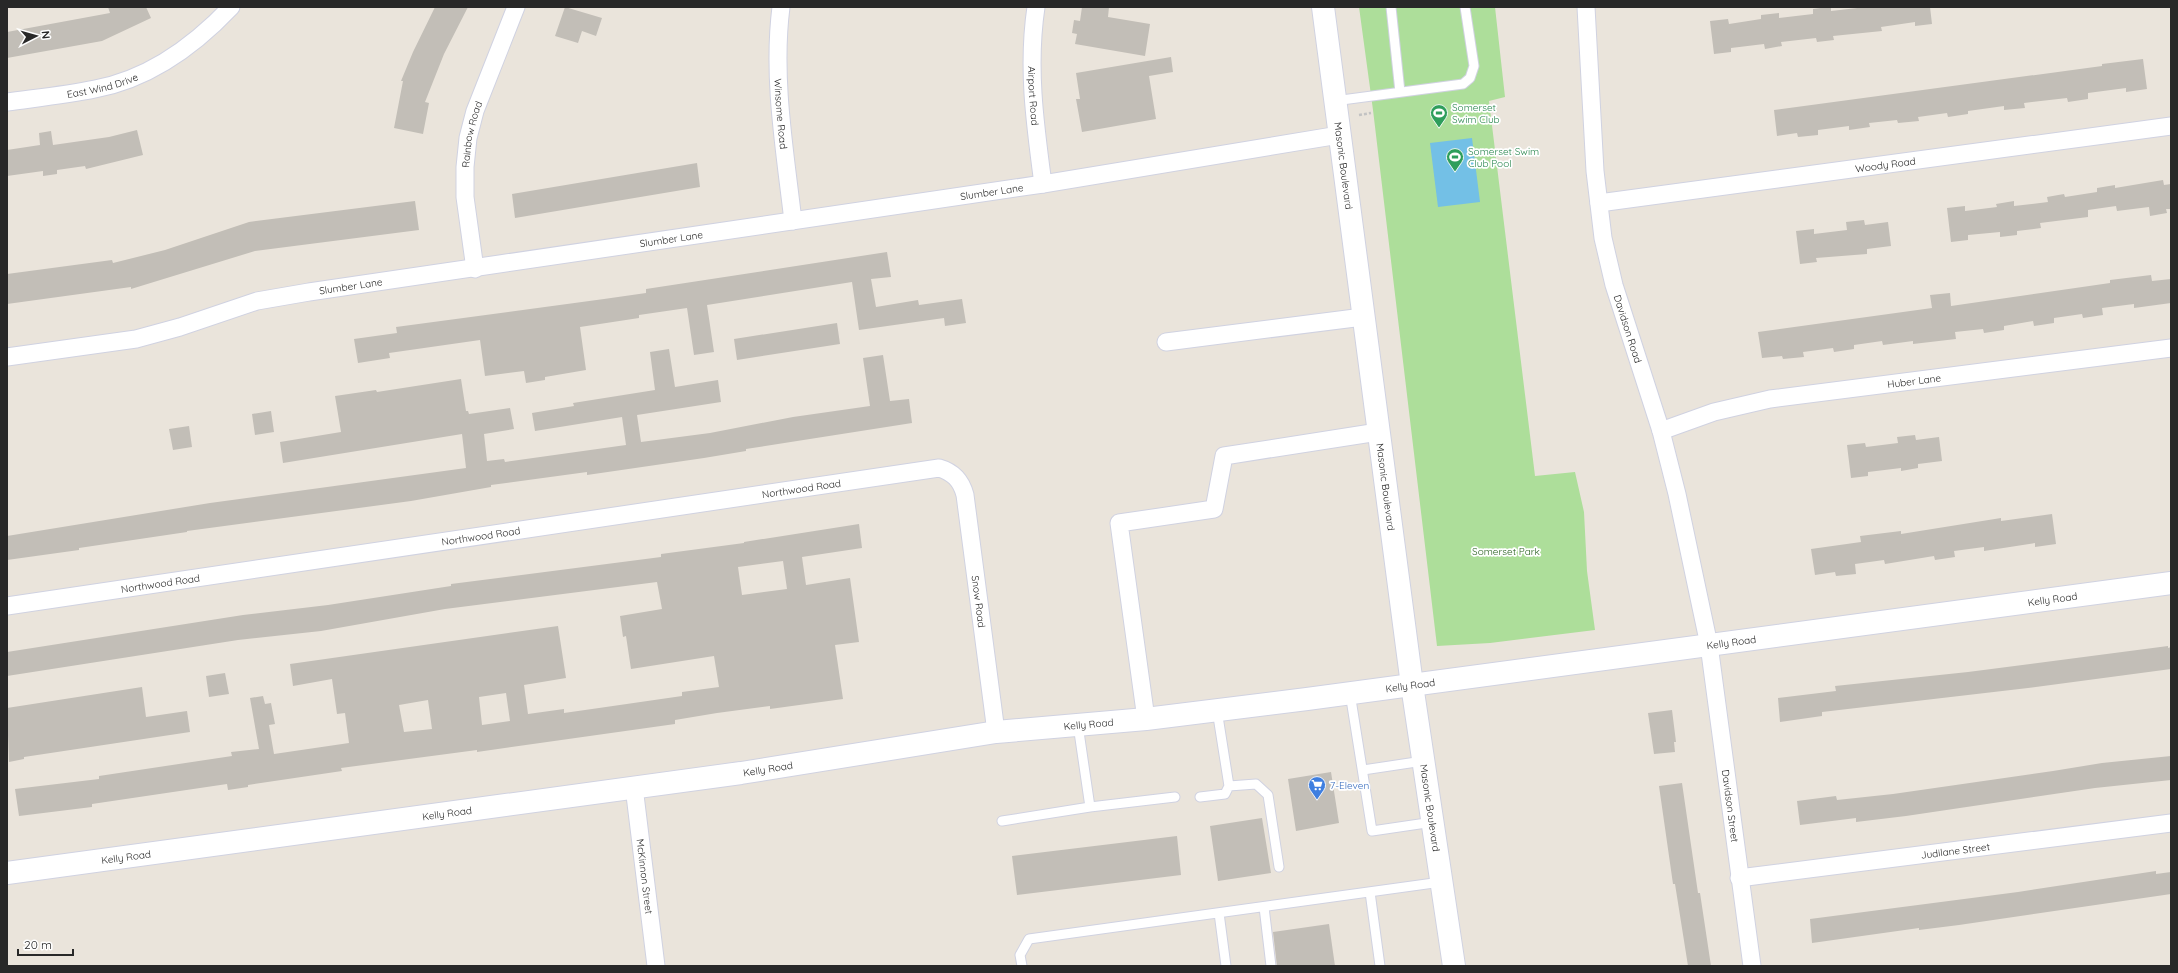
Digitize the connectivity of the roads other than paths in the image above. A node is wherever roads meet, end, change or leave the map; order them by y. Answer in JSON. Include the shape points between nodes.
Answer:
{"nodes":[{"id":1,"x":231,"y":7,"type":"edge"},
{"id":2,"x":516,"y":7,"type":"edge"},
{"id":3,"x":781,"y":7,"type":"edge"},
{"id":4,"x":1036,"y":7,"type":"edge"},
{"id":5,"x":1323,"y":7,"type":"edge"},
{"id":6,"x":1391,"y":7,"type":"edge"},
{"id":7,"x":1465,"y":7,"type":"edge"},
{"id":8,"x":1586,"y":7,"type":"edge"},
{"id":9,"x":1400,"y":92,"type":"junction"},
{"id":10,"x":1334,"y":101,"type":"junction"},
{"id":11,"x":7,"y":102,"type":"edge"},
{"id":12,"x":2171,"y":126,"type":"edge"},
{"id":13,"x":1339,"y":135,"type":"junction"},
{"id":14,"x":1043,"y":184,"type":"junction"},
{"id":15,"x":1599,"y":203,"type":"junction"},
{"id":16,"x":794,"y":221,"type":"junction"},
{"id":17,"x":475,"y":269,"type":"junction"},
{"id":18,"x":1363,"y":317,"type":"junction"},
{"id":19,"x":1166,"y":342,"type":"dead end"},
{"id":20,"x":2171,"y":348,"type":"edge"},
{"id":21,"x":7,"y":357,"type":"edge"},
{"id":22,"x":1661,"y":431,"type":"junction"},
{"id":23,"x":1378,"y":432,"type":"junction"},
{"id":24,"x":953,"y":474,"type":"joint"},
{"id":25,"x":2171,"y":583,"type":"edge"},
{"id":26,"x":7,"y":606,"type":"edge"},
{"id":27,"x":1709,"y":645,"type":"junction"},
{"id":28,"x":1412,"y":685,"type":"junction"},
{"id":29,"x":1350,"y":693,"type":"junction"},
{"id":30,"x":1217,"y":710,"type":"junction"},
{"id":31,"x":1146,"y":719,"type":"junction"},
{"id":32,"x":1078,"y":725,"type":"junction"},
{"id":33,"x":996,"y":732,"type":"junction"},
{"id":34,"x":1423,"y":761,"type":"junction"},
{"id":35,"x":1363,"y":770,"type":"junction"},
{"id":36,"x":1230,"y":786,"type":"junction"},
{"id":37,"x":634,"y":787,"type":"junction"},
{"id":38,"x":1176,"y":796,"type":"dead end"},
{"id":39,"x":1200,"y":797,"type":"dead end"},
{"id":40,"x":1090,"y":807,"type":"junction"},
{"id":41,"x":1002,"y":821,"type":"dead end"},
{"id":42,"x":1433,"y":822,"type":"junction"},
{"id":43,"x":2171,"y":823,"type":"edge"},
{"id":44,"x":1279,"y":867,"type":"dead end"},
{"id":45,"x":7,"y":873,"type":"edge"},
{"id":46,"x":1740,"y":878,"type":"junction"},
{"id":47,"x":1442,"y":882,"type":"junction"},
{"id":48,"x":1370,"y":892,"type":"junction"},
{"id":49,"x":1264,"y":907,"type":"junction"},
{"id":50,"x":1219,"y":913,"type":"junction"},
{"id":51,"x":656,"y":966,"type":"edge"},
{"id":52,"x":1022,"y":966,"type":"edge"},
{"id":53,"x":1226,"y":966,"type":"edge"},
{"id":54,"x":1271,"y":966,"type":"edge"},
{"id":55,"x":1380,"y":966,"type":"edge"},
{"id":56,"x":1454,"y":966,"type":"edge"},
{"id":57,"x":1752,"y":966,"type":"edge"}],
"edges":[{"from":1,"to":11,"type":"street","name":"East Wind Drive","via":[[190,46],[129,80],[96,89]]},
{"from":2,"to":17,"type":"street","name":"Rainbow Road","via":[[475,111],[468,138],[465,197]]},
{"from":3,"to":16,"type":"street","name":"Winsome Road","via":[[780,103]]},
{"from":4,"to":14,"type":"street","name":"Airport Road","via":[[1031,55],[1032,91]]},
{"from":5,"to":10,"type":"street","name":"Masonic Boulevard"},
{"from":6,"to":9,"type":"lane"},
{"from":7,"to":9,"type":"lane","via":[[1474,66],[1470,78],[1463,84]]},
{"from":8,"to":15,"type":"street","name":"Davidson Road"},
{"from":9,"to":10,"type":"lane"},
{"from":10,"to":13,"type":"street","name":"Masonic Boulevard"},
{"from":12,"to":15,"type":"street","name":"Woody Road"},
{"from":13,"to":14,"type":"street","name":"Slumber Lane"},
{"from":13,"to":18,"type":"street","name":"Masonic Boulevard"},
{"from":14,"to":16,"type":"street","name":"Slumber Lane"},
{"from":15,"to":22,"type":"street","name":"Davidson Road","via":[[1603,238],[1614,285]]},
{"from":16,"to":17,"type":"street","name":"Slumber Lane"},
{"from":17,"to":21,"type":"street","name":"Slumber Lane","via":[[257,301],[136,339]]},
{"from":18,"to":19,"type":"street"},
{"from":18,"to":23,"type":"street","name":"Masonic Boulevard"},
{"from":20,"to":22,"type":"street","name":"Huber Lane","via":[[1770,399],[1720,411]]},
{"from":22,"to":27,"type":"street","name":"Davidson Road"},
{"from":23,"to":28,"type":"street","name":"Masonic Boulevard"},
{"from":23,"to":31,"type":"street","via":[[1224,456],[1214,509],[1119,523]]},
{"from":24,"to":26,"type":"street","name":"Northwood Road","via":[[939,468],[929,468]]},
{"from":24,"to":33,"type":"street","name":"Snow Road","via":[[963,487],[965,495]]},
{"from":25,"to":27,"type":"street","name":"Kelly Road"},
{"from":27,"to":28,"type":"street","name":"Kelly Road"},
{"from":27,"to":46,"type":"street","name":"Davidson Street"},
{"from":28,"to":29,"type":"street","name":"Kelly Road"},
{"from":28,"to":34,"type":"street","name":"Masonic Boulevard"},
{"from":29,"to":30,"type":"street","name":"Kelly Road"},
{"from":29,"to":35,"type":"lane"},
{"from":30,"to":31,"type":"street","name":"Kelly Road"},
{"from":30,"to":36,"type":"lane"},
{"from":31,"to":32,"type":"street","name":"Kelly Road"},
{"from":32,"to":33,"type":"street","name":"Kelly Road"},
{"from":32,"to":40,"type":"lane"},
{"from":33,"to":37,"type":"street","name":"Kelly Road","via":[[741,773]]},
{"from":34,"to":35,"type":"lane"},
{"from":34,"to":42,"type":"street","name":"Masonic Boulevard"},
{"from":35,"to":42,"type":"lane","via":[[1372,831]]},
{"from":36,"to":39,"type":"lane","via":[[1225,794]]},
{"from":36,"to":44,"type":"lane","via":[[1256,784],[1268,796]]},
{"from":37,"to":45,"type":"street","name":"Kelly Road"},
{"from":37,"to":51,"type":"street","name":"McKinnon Street"},
{"from":38,"to":40,"type":"lane"},
{"from":40,"to":41,"type":"lane"},
{"from":42,"to":47,"type":"street","name":"Masonic Boulevard"},
{"from":43,"to":46,"type":"street","name":"Judilane Street"},
{"from":46,"to":57,"type":"street","name":"Davidson Street"},
{"from":47,"to":48,"type":"lane"},
{"from":47,"to":56,"type":"street","name":"Masonic Boulevard"},
{"from":48,"to":49,"type":"lane"},
{"from":48,"to":55,"type":"lane"},
{"from":49,"to":50,"type":"lane"},
{"from":49,"to":54,"type":"lane"},
{"from":50,"to":52,"type":"lane","via":[[1028,940],[1020,955]]},
{"from":50,"to":53,"type":"lane"}]}
